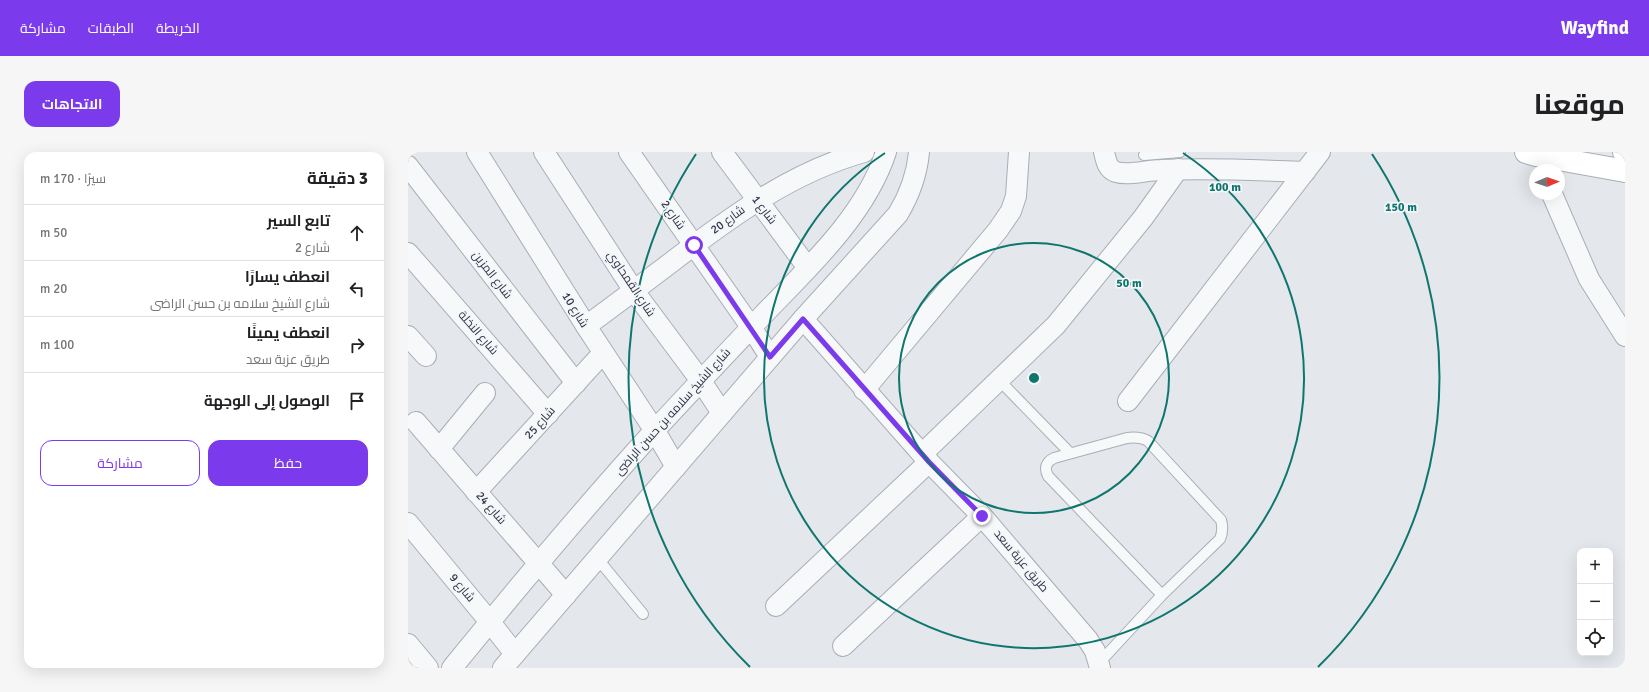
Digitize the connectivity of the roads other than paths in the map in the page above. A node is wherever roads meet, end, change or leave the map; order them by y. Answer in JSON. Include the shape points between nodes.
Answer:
{"nodes":[{"id":1,"x":477,"y":152,"type":"edge"},
{"id":2,"x":544,"y":152,"type":"edge"},
{"id":3,"x":629,"y":152,"type":"edge"},
{"id":4,"x":722,"y":152,"type":"edge"},
{"id":5,"x":864,"y":152,"type":"edge"},
{"id":6,"x":886,"y":152,"type":"edge"},
{"id":7,"x":919,"y":152,"type":"edge"},
{"id":8,"x":1018,"y":152,"type":"edge"},
{"id":9,"x":1104,"y":152,"type":"edge"},
{"id":10,"x":1320,"y":152,"type":"edge"},
{"id":11,"x":1144,"y":155,"type":"dead end"},
{"id":12,"x":1535,"y":159,"type":"edge"},
{"id":13,"x":1173,"y":161,"type":"edge"},
{"id":14,"x":408,"y":166,"type":"edge"},
{"id":15,"x":1625,"y":171,"type":"edge"},
{"id":16,"x":1305,"y":172,"type":"junction"},
{"id":17,"x":756,"y":200,"type":"junction"},
{"id":18,"x":1555,"y":200,"type":"edge"},
{"id":19,"x":694,"y":245,"type":"junction"},
{"id":20,"x":408,"y":252,"type":"edge"},
{"id":21,"x":808,"y":268,"type":"junction"},
{"id":22,"x":634,"y":291,"type":"junction"},
{"id":23,"x":803,"y":319,"type":"junction"},
{"id":24,"x":586,"y":326,"type":"junction"},
{"id":25,"x":751,"y":327,"type":"junction"},
{"id":26,"x":408,"y":336,"type":"edge"},
{"id":27,"x":1625,"y":336,"type":"edge"},
{"id":28,"x":603,"y":353,"type":"junction"},
{"id":29,"x":426,"y":356,"type":"dead end"},
{"id":30,"x":770,"y":357,"type":"junction"},
{"id":31,"x":999,"y":380,"type":"junction"},
{"id":32,"x":701,"y":381,"type":"junction"},
{"id":33,"x":576,"y":383,"type":"junction"},
{"id":34,"x":864,"y":390,"type":"junction"},
{"id":35,"x":485,"y":393,"type":"dead end"},
{"id":36,"x":1128,"y":401,"type":"dead end"},
{"id":37,"x":548,"y":414,"type":"junction"},
{"id":38,"x":722,"y":414,"type":"junction"},
{"id":39,"x":416,"y":422,"type":"dead end"},
{"id":40,"x":655,"y":431,"type":"junction"},
{"id":41,"x":439,"y":449,"type":"junction"},
{"id":42,"x":1070,"y":453,"type":"junction"},
{"id":43,"x":925,"y":458,"type":"junction"},
{"id":44,"x":676,"y":467,"type":"junction"},
{"id":45,"x":476,"y":492,"type":"junction"},
{"id":46,"x":982,"y":516,"type":"junction"},
{"id":47,"x":408,"y":523,"type":"edge"},
{"id":48,"x":597,"y":558,"type":"junction"},
{"id":49,"x":539,"y":563,"type":"junction"},
{"id":50,"x":566,"y":595,"type":"junction"},
{"id":51,"x":1162,"y":595,"type":"junction"},
{"id":52,"x":776,"y":606,"type":"dead end"},
{"id":53,"x":642,"y":614,"type":"dead end"},
{"id":54,"x":490,"y":622,"type":"junction"},
{"id":55,"x":408,"y":644,"type":"edge"},
{"id":56,"x":843,"y":646,"type":"dead end"},
{"id":57,"x":509,"y":661,"type":"edge"},
{"id":58,"x":1100,"y":666,"type":"edge"},
{"id":59,"x":428,"y":668,"type":"edge"},
{"id":60,"x":452,"y":668,"type":"edge"}],
"edges":[{"from":1,"to":24,"type":"street","name":"شارع 10"},
{"from":2,"to":22,"type":"street","name":"شارع القمحاوي"},
{"from":3,"to":19,"type":"street","name":"شارع 2"},
{"from":4,"to":17,"type":"street","name":"شارع 1"},
{"from":5,"to":17,"type":"street","name":"شارع 20","via":[[807,173]]},
{"from":6,"to":21,"type":"street","name":"شارع الشيخ سلامه بن حسن الراضى","via":[[862,203]]},
{"from":7,"to":23,"type":"street","via":[[915,178],[898,214]]},
{"from":8,"to":34,"type":"street","via":[[1016,196],[1011,211],[998,230]]},
{"from":9,"to":13,"type":"street","via":[[1110,168],[1125,173]]},
{"from":10,"to":16,"type":"street"},
{"from":11,"to":13,"type":"lane"},
{"from":12,"to":15,"type":"street"},
{"from":13,"to":16,"type":"street","via":[[1217,168]]},
{"from":13,"to":31,"type":"street","via":[[1143,218],[1056,325]]},
{"from":14,"to":33,"type":"street","name":"شارع المزين"},
{"from":16,"to":36,"type":"street"},
{"from":17,"to":19,"type":"street","name":"شارع 20"},
{"from":17,"to":21,"type":"street","name":"شارع 1"},
{"from":18,"to":27,"type":"street","via":[[1589,279]]},
{"from":19,"to":22,"type":"street","name":"شارع 20"},
{"from":19,"to":25,"type":"street","name":"شارع 2"},
{"from":20,"to":37,"type":"street","name":"شارع النخلة"},
{"from":21,"to":25,"type":"street","name":"شارع الشيخ سلامه بن حسن الراضى"},
{"from":22,"to":24,"type":"street","name":"شارع 20"},
{"from":22,"to":32,"type":"street","name":"شارع القمحاوي"},
{"from":23,"to":30,"type":"street"},
{"from":23,"to":34,"type":"street","name":"طريق عزبة سعد"},
{"from":24,"to":28,"type":"street","name":"شارع 10"},
{"from":25,"to":30,"type":"street","name":"شارع 2"},
{"from":25,"to":32,"type":"street","name":"شارع الشيخ سلامه بن حسن الراضى"},
{"from":26,"to":29,"type":"street"},
{"from":28,"to":33,"type":"street","name":"شارع 25"},
{"from":28,"to":40,"type":"street","name":"شارع 10"},
{"from":30,"to":38,"type":"street"},
{"from":31,"to":42,"type":"lane"},
{"from":31,"to":43,"type":"street"},
{"from":32,"to":38,"type":"street","name":"شارع القمحاوي"},
{"from":32,"to":40,"type":"street","name":"شارع الشيخ سلامه بن حسن الراضى"},
{"from":33,"to":37,"type":"street","name":"شارع 25"},
{"from":34,"to":43,"type":"street","name":"طريق عزبة سعد"},
{"from":35,"to":41,"type":"street"},
{"from":37,"to":45,"type":"street","name":"شارع 25"},
{"from":38,"to":44,"type":"street"},
{"from":39,"to":41,"type":"street","name":"شارع 24"},
{"from":40,"to":44,"type":"street","name":"شارع 10"},
{"from":40,"to":49,"type":"street","name":"شارع الشيخ سلامه بن حسن الراضى"},
{"from":41,"to":45,"type":"street","name":"شارع 24"},
{"from":42,"to":51,"type":"lane","via":[[1049,461],[1046,465],[1048,476]]},
{"from":42,"to":51,"type":"lane","via":[[1127,438],[1148,441],[1221,520],[1223,533],[1220,539]]},
{"from":43,"to":46,"type":"street","name":"طريق عزبة سعد"},
{"from":43,"to":52,"type":"street"},
{"from":44,"to":48,"type":"street"},
{"from":45,"to":49,"type":"street","name":"شارع 24"},
{"from":46,"to":56,"type":"street"},
{"from":46,"to":58,"type":"street","name":"طريق عزبة سعد","via":[[1088,640]]},
{"from":47,"to":54,"type":"street","name":"شارع 9"},
{"from":48,"to":50,"type":"street"},
{"from":48,"to":53,"type":"lane"},
{"from":49,"to":50,"type":"street","name":"شارع 24"},
{"from":49,"to":54,"type":"street","name":"شارع الشيخ سلامه بن حسن الراضى"},
{"from":50,"to":57,"type":"street"},
{"from":51,"to":58,"type":"lane"},
{"from":54,"to":57,"type":"street","name":"شارع 9"},
{"from":54,"to":60,"type":"street","name":"شارع الشيخ سلامه بن حسن الراضى"},
{"from":55,"to":59,"type":"street"}]}
